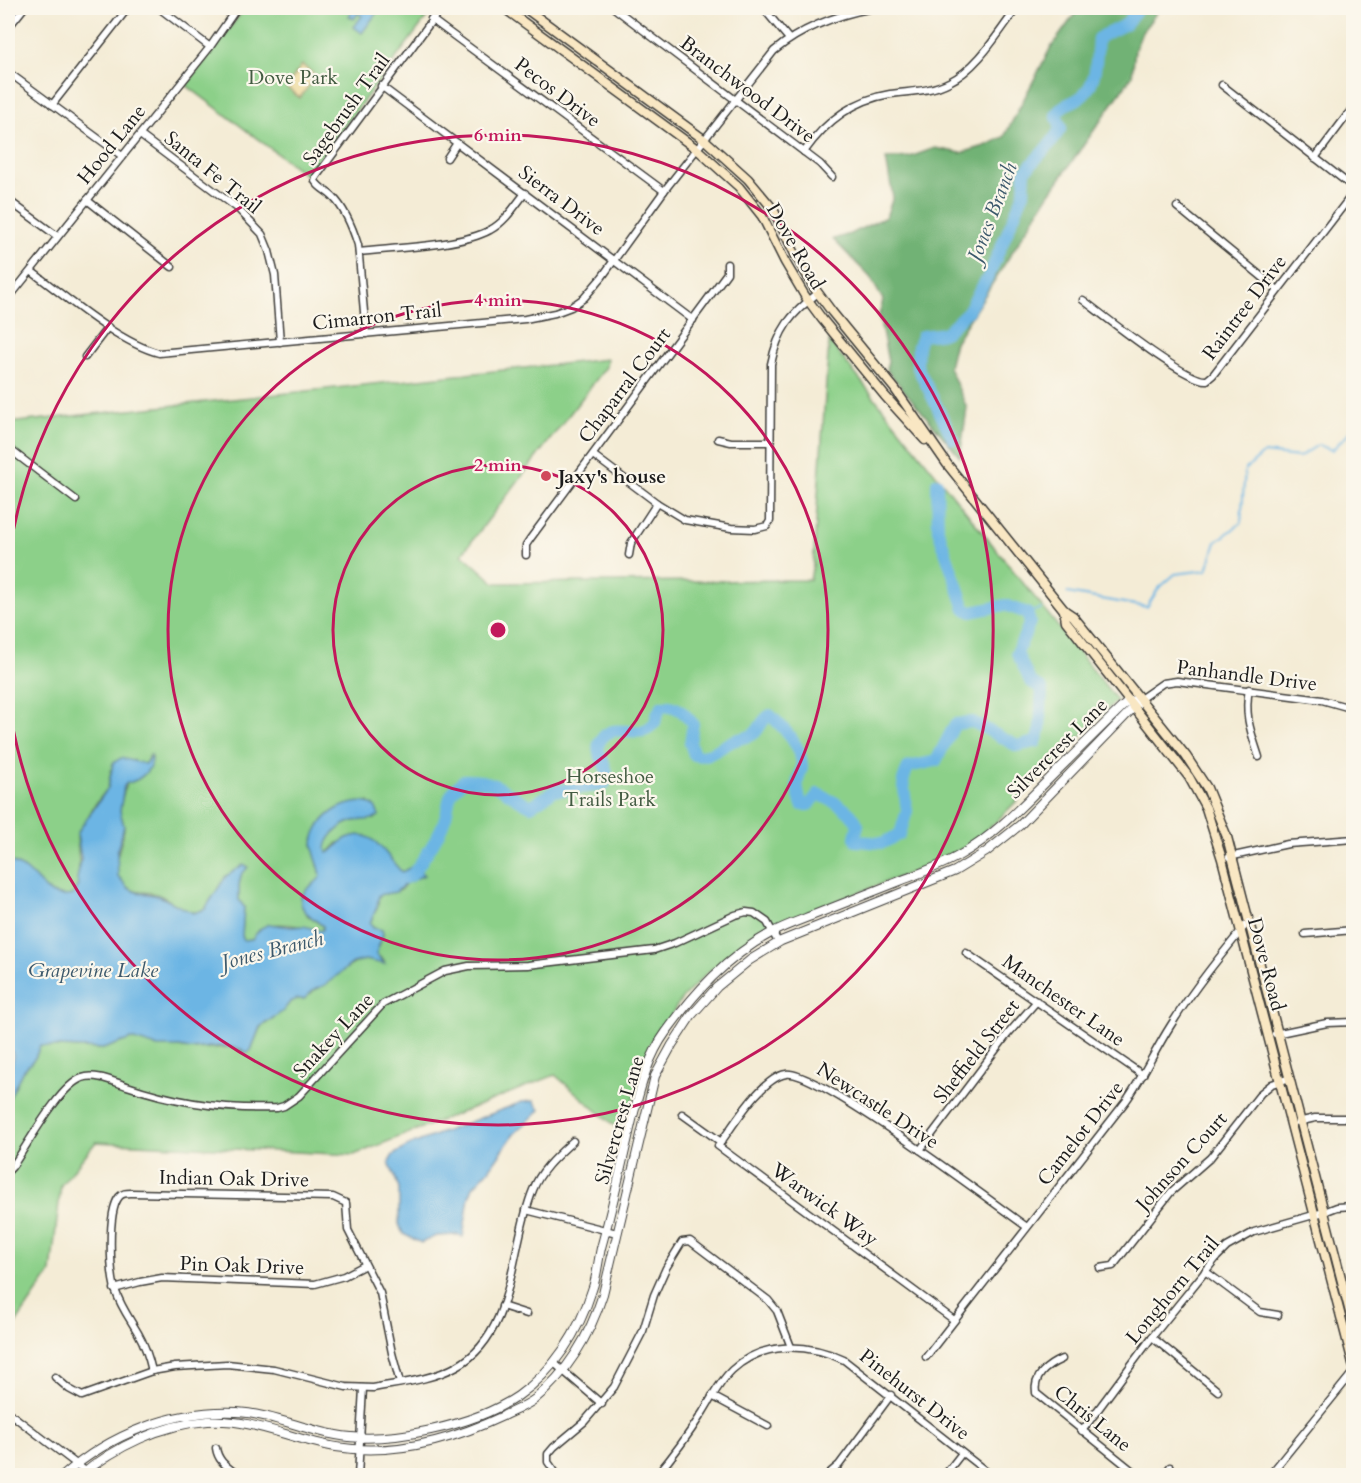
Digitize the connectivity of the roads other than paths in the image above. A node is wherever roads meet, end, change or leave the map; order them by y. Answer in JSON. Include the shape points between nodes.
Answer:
{"nodes":[{"id":1,"x":24,"y":8,"type":"edge"},
{"id":2,"x":128,"y":8,"type":"edge"},
{"id":3,"x":159,"y":8,"type":"edge"},
{"id":4,"x":237,"y":8,"type":"edge"},
{"id":5,"x":441,"y":8,"type":"edge"},
{"id":6,"x":504,"y":8,"type":"edge"},
{"id":7,"x":525,"y":8,"type":"edge"},
{"id":8,"x":614,"y":8,"type":"edge"},
{"id":9,"x":763,"y":8,"type":"edge"},
{"id":10,"x":873,"y":8,"type":"edge"},
{"id":11,"x":1017,"y":8,"type":"edge"},
{"id":12,"x":431,"y":19,"type":"junction"},
{"id":13,"x":8,"y":28,"type":"edge"},
{"id":14,"x":789,"y":39,"type":"junction"},
{"id":15,"x":210,"y":47,"type":"junction"},
{"id":16,"x":8,"y":72,"type":"edge"},
{"id":17,"x":1222,"y":85,"type":"dead end"},
{"id":18,"x":381,"y":86,"type":"junction"},
{"id":19,"x":735,"y":99,"type":"junction"},
{"id":20,"x":52,"y":105,"type":"junction"},
{"id":21,"x":1353,"y":106,"type":"edge"},
{"id":22,"x":140,"y":135,"type":"junction"},
{"id":23,"x":706,"y":141,"type":"junction"},
{"id":24,"x":457,"y":143,"type":"junction"},
{"id":25,"x":698,"y":150,"type":"junction"},
{"id":26,"x":804,"y":152,"type":"junction"},
{"id":27,"x":122,"y":156,"type":"junction"},
{"id":28,"x":447,"y":158,"type":"dead end"},
{"id":29,"x":1315,"y":158,"type":"junction"},
{"id":30,"x":832,"y":177,"type":"dead end"},
{"id":31,"x":1353,"y":190,"type":"edge"},
{"id":32,"x":664,"y":191,"type":"junction"},
{"id":33,"x":525,"y":193,"type":"junction"},
{"id":34,"x":8,"y":200,"type":"edge"},
{"id":35,"x":87,"y":200,"type":"junction"},
{"id":36,"x":1177,"y":207,"type":"dead end"},
{"id":37,"x":57,"y":236,"type":"junction"},
{"id":38,"x":359,"y":252,"type":"junction"},
{"id":39,"x":796,"y":256,"type":"junction"},
{"id":40,"x":614,"y":260,"type":"junction"},
{"id":41,"x":785,"y":262,"type":"junction"},
{"id":42,"x":727,"y":264,"type":"dead end"},
{"id":43,"x":172,"y":267,"type":"dead end"},
{"id":44,"x":31,"y":271,"type":"junction"},
{"id":45,"x":1278,"y":290,"type":"junction"},
{"id":46,"x":818,"y":293,"type":"junction"},
{"id":47,"x":8,"y":299,"type":"edge"},
{"id":48,"x":1083,"y":300,"type":"dead end"},
{"id":49,"x":808,"y":301,"type":"junction"},
{"id":50,"x":693,"y":320,"type":"junction"},
{"id":51,"x":108,"y":327,"type":"junction"},
{"id":52,"x":366,"y":334,"type":"junction"},
{"id":53,"x":280,"y":342,"type":"junction"},
{"id":54,"x":85,"y":357,"type":"dead end"},
{"id":55,"x":718,"y":439,"type":"dead end"},
{"id":56,"x":771,"y":442,"type":"junction"},
{"id":57,"x":8,"y":448,"type":"edge"},
{"id":58,"x":593,"y":455,"type":"junction"},
{"id":59,"x":947,"y":464,"type":"junction"},
{"id":60,"x":76,"y":500,"type":"dead end"},
{"id":61,"x":657,"y":503,"type":"junction"},
{"id":62,"x":526,"y":555,"type":"dead end"},
{"id":63,"x":629,"y":555,"type":"dead end"},
{"id":64,"x":1064,"y":610,"type":"junction"},
{"id":65,"x":1249,"y":690,"type":"junction"},
{"id":66,"x":1140,"y":699,"type":"junction"},
{"id":67,"x":1132,"y":704,"type":"junction"},
{"id":68,"x":1353,"y":709,"type":"edge"},
{"id":69,"x":1259,"y":757,"type":"dead end"},
{"id":70,"x":1353,"y":839,"type":"edge"},
{"id":71,"x":1227,"y":858,"type":"junction"},
{"id":72,"x":1249,"y":921,"type":"junction"},
{"id":73,"x":1241,"y":930,"type":"junction"},
{"id":74,"x":1353,"y":930,"type":"edge"},
{"id":75,"x":772,"y":932,"type":"junction"},
{"id":76,"x":1305,"y":934,"type":"dead end"},
{"id":77,"x":777,"y":942,"type":"junction"},
{"id":78,"x":966,"y":953,"type":"dead end"},
{"id":79,"x":1036,"y":1001,"type":"junction"},
{"id":80,"x":1353,"y":1022,"type":"edge"},
{"id":81,"x":1278,"y":1033,"type":"junction"},
{"id":82,"x":1269,"y":1035,"type":"junction"},
{"id":83,"x":1143,"y":1075,"type":"junction"},
{"id":84,"x":1290,"y":1078,"type":"junction"},
{"id":85,"x":1281,"y":1082,"type":"junction"},
{"id":86,"x":682,"y":1114,"type":"dead end"},
{"id":87,"x":1353,"y":1118,"type":"edge"},
{"id":88,"x":1301,"y":1121,"type":"junction"},
{"id":89,"x":1292,"y":1124,"type":"junction"},
{"id":90,"x":573,"y":1141,"type":"dead end"},
{"id":91,"x":721,"y":1142,"type":"junction"},
{"id":92,"x":920,"y":1150,"type":"junction"},
{"id":93,"x":8,"y":1171,"type":"edge"},
{"id":94,"x":1353,"y":1206,"type":"edge"},
{"id":95,"x":526,"y":1210,"type":"junction"},
{"id":96,"x":1324,"y":1212,"type":"junction"},
{"id":97,"x":1315,"y":1215,"type":"junction"},
{"id":98,"x":1027,"y":1227,"type":"junction"},
{"id":99,"x":606,"y":1230,"type":"junction"},
{"id":100,"x":617,"y":1233,"type":"junction"},
{"id":101,"x":365,"y":1264,"type":"junction"},
{"id":102,"x":1100,"y":1268,"type":"dead end"},
{"id":103,"x":1205,"y":1272,"type":"junction"},
{"id":104,"x":114,"y":1289,"type":"junction"},
{"id":105,"x":1348,"y":1304,"type":"junction"},
{"id":106,"x":502,"y":1306,"type":"junction"},
{"id":107,"x":1338,"y":1307,"type":"junction"},
{"id":108,"x":526,"y":1314,"type":"dead end"},
{"id":109,"x":1278,"y":1315,"type":"dead end"},
{"id":110,"x":954,"y":1320,"type":"junction"},
{"id":111,"x":1353,"y":1328,"type":"edge"},
{"id":112,"x":1152,"y":1338,"type":"junction"},
{"id":113,"x":790,"y":1347,"type":"junction"},
{"id":114,"x":926,"y":1357,"type":"dead end"},
{"id":115,"x":1062,"y":1359,"type":"dead end"},
{"id":116,"x":554,"y":1362,"type":"junction"},
{"id":117,"x":1353,"y":1369,"type":"edge"},
{"id":118,"x":563,"y":1370,"type":"junction"},
{"id":119,"x":152,"y":1371,"type":"junction"},
{"id":120,"x":55,"y":1377,"type":"dead end"},
{"id":121,"x":400,"y":1383,"type":"junction"},
{"id":122,"x":363,"y":1388,"type":"junction"},
{"id":123,"x":1218,"y":1391,"type":"dead end"},
{"id":124,"x":891,"y":1395,"type":"junction"},
{"id":125,"x":712,"y":1396,"type":"junction"},
{"id":126,"x":602,"y":1404,"type":"junction"},
{"id":127,"x":8,"y":1412,"type":"edge"},
{"id":128,"x":768,"y":1426,"type":"dead end"},
{"id":129,"x":1082,"y":1431,"type":"junction"},
{"id":130,"x":360,"y":1438,"type":"junction"},
{"id":131,"x":216,"y":1448,"type":"dead end"},
{"id":132,"x":360,"y":1449,"type":"junction"},
{"id":133,"x":962,"y":1453,"type":"junction"},
{"id":134,"x":76,"y":1464,"type":"junction"},
{"id":135,"x":1170,"y":1467,"type":"dead end"},
{"id":136,"x":86,"y":1474,"type":"edge"},
{"id":137,"x":661,"y":1474,"type":"edge"},
{"id":138,"x":63,"y":1476,"type":"edge"},
{"id":139,"x":239,"y":1476,"type":"edge"},
{"id":140,"x":358,"y":1476,"type":"edge"},
{"id":141,"x":558,"y":1476,"type":"edge"},
{"id":142,"x":826,"y":1476,"type":"edge"},
{"id":143,"x":944,"y":1476,"type":"edge"},
{"id":144,"x":993,"y":1476,"type":"edge"},
{"id":145,"x":1139,"y":1476,"type":"edge"},
{"id":146,"x":1163,"y":1476,"type":"edge"},
{"id":147,"x":1269,"y":1476,"type":"edge"}],
"edges":[{"from":1,"to":13,"type":"street"},
{"from":2,"to":20,"type":"street"},
{"from":3,"to":15,"type":"street"},
{"from":4,"to":15,"type":"street","name":"Hood Lane"},
{"from":5,"to":12,"type":"street","name":"Sagebrush Trail"},
{"from":6,"to":25,"type":"main road","name":"Dove Road"},
{"from":7,"to":23,"type":"main road","name":"Dove Road"},
{"from":8,"to":19,"type":"street","name":"Branchwood Drive"},
{"from":9,"to":14,"type":"street"},
{"from":10,"to":14,"type":"street","name":"Cimarron Trail","via":[[811,26]]},
{"from":11,"to":26,"type":"street","via":[[987,48],[955,79],[936,87],[865,101],[828,122]]},
{"from":12,"to":18,"type":"street","name":"Sagebrush Trail"},
{"from":12,"to":32,"type":"street","name":"Pecos Drive"},
{"from":14,"to":19,"type":"street","name":"Cimarron Trail","via":[[774,51]]},
{"from":15,"to":22,"type":"street","name":"Hood Lane"},
{"from":16,"to":20,"type":"street"},
{"from":17,"to":29,"type":"street"},
{"from":18,"to":24,"type":"street","name":"Sierra Drive"},
{"from":18,"to":38,"type":"street","name":"Sagebrush Trail","via":[[315,181],[345,214]]},
{"from":19,"to":23,"type":"street","name":"Cimarron Trail"},
{"from":19,"to":26,"type":"street","name":"Branchwood Drive"},
{"from":20,"to":27,"type":"street"},
{"from":21,"to":29,"type":"street"},
{"from":22,"to":27,"type":"street","name":"Hood Lane"},
{"from":22,"to":53,"type":"street","name":"Santa Fe Trail","via":[[237,208],[262,234],[275,275]]},
{"from":23,"to":25,"type":"street","name":"Cimarron Trail"},
{"from":23,"to":39,"type":"main road","name":"Dove Road","via":[[748,179],[773,209]]},
{"from":24,"to":28,"type":"street"},
{"from":24,"to":33,"type":"street","name":"Sierra Drive"},
{"from":25,"to":32,"type":"street","name":"Cimarron Trail"},
{"from":25,"to":41,"type":"main road","name":"Dove Road","via":[[739,187],[762,216]]},
{"from":26,"to":30,"type":"street","name":"Branchwood Drive"},
{"from":27,"to":35,"type":"street","name":"Hood Lane"},
{"from":29,"to":31,"type":"street"},
{"from":31,"to":45,"type":"street","name":"Raintree Drive"},
{"from":32,"to":40,"type":"street","name":"Cimarron Trail"},
{"from":33,"to":38,"type":"street","via":[[499,224],[478,236]]},
{"from":33,"to":40,"type":"street","name":"Sierra Drive"},
{"from":34,"to":37,"type":"street"},
{"from":35,"to":37,"type":"street","name":"Hood Lane"},
{"from":35,"to":43,"type":"street"},
{"from":36,"to":45,"type":"street"},
{"from":37,"to":44,"type":"street","name":"Hood Lane"},
{"from":38,"to":52,"type":"street","name":"Sagebrush Trail"},
{"from":39,"to":41,"type":"main road"},
{"from":39,"to":46,"type":"main road","name":"Dove Road"},
{"from":40,"to":50,"type":"street","name":"Sierra Drive"},
{"from":40,"to":52,"type":"street","name":"Cimarron Trail","via":[[579,303],[555,313]]},
{"from":41,"to":49,"type":"main road","name":"Dove Road"},
{"from":42,"to":50,"type":"street","name":"Chaparral Court","via":[[727,273]]},
{"from":44,"to":47,"type":"street","name":"Hood Lane"},
{"from":44,"to":51,"type":"street","name":"Cimarron Trail"},
{"from":45,"to":48,"type":"street","name":"Raintree Drive","via":[[1214,375],[1201,381],[1157,355]]},
{"from":46,"to":49,"type":"street"},
{"from":46,"to":59,"type":"main road","name":"Dove Road","via":[[895,388]]},
{"from":49,"to":56,"type":"street","via":[[790,318],[774,348]]},
{"from":49,"to":59,"type":"main road","name":"Dove Road","via":[[885,396]]},
{"from":50,"to":58,"type":"street","name":"Chaparral Court"},
{"from":51,"to":53,"type":"street","name":"Cimarron Trail","via":[[124,339],[159,352]]},
{"from":51,"to":54,"type":"street"},
{"from":52,"to":53,"type":"street","name":"Cimarron Trail"},
{"from":55,"to":56,"type":"street"},
{"from":56,"to":61,"type":"street","via":[[770,521],[764,528],[702,524],[685,520]]},
{"from":57,"to":60,"type":"street"},
{"from":58,"to":61,"type":"street"},
{"from":58,"to":62,"type":"street","name":"Chaparral Court","via":[[530,539]]},
{"from":59,"to":64,"type":"main road","name":"Dove Road"},
{"from":61,"to":63,"type":"street","via":[[631,543]]},
{"from":64,"to":66,"type":"main road","name":"Dove Road"},
{"from":64,"to":67,"type":"main road","name":"Dove Road","via":[[1066,621]]},
{"from":65,"to":66,"type":"street","name":"Panhandle Drive","via":[[1170,681]]},
{"from":65,"to":68,"type":"street","name":"Panhandle Drive","via":[[1322,700]]},
{"from":65,"to":69,"type":"street","via":[[1247,721]]},
{"from":66,"to":67,"type":"street","name":"Silvercrest Lane"},
{"from":66,"to":71,"type":"main road","name":"Dove Road","via":[[1207,788],[1215,805]]},
{"from":67,"to":71,"type":"main road","name":"Dove Road","via":[[1198,792]]},
{"from":67,"to":75,"type":"street","name":"Silvercrest Lane","via":[[979,844],[940,865]]},
{"from":67,"to":77,"type":"street","name":"Silvercrest Lane","via":[[1020,825],[986,852],[955,871]]},
{"from":70,"to":71,"type":"street","via":[[1310,841]]},
{"from":71,"to":72,"type":"main road","name":"Dove Road"},
{"from":71,"to":73,"type":"main road","name":"Dove Road"},
{"from":72,"to":73,"type":"street","name":"Camelot Drive"},
{"from":72,"to":81,"type":"main road","name":"Dove Road"},
{"from":73,"to":82,"type":"main road","name":"Dove Road"},
{"from":73,"to":83,"type":"street","name":"Camelot Drive","via":[[1170,1025]]},
{"from":74,"to":76,"type":"street"},
{"from":75,"to":77,"type":"street","name":"Snakey Lane"},
{"from":75,"to":93,"type":"street","name":"Snakey Lane","via":[[762,918],[746,912],[654,950],[445,971],[382,1004],[299,1096],[277,1108],[184,1101],[83,1077],[61,1095]]},
{"from":75,"to":99,"type":"street","name":"Silvercrest Lane","via":[[709,979],[662,1037],[639,1095]]},
{"from":77,"to":100,"type":"street","name":"Silvercrest Lane","via":[[717,987],[691,1016],[662,1062],[650,1095]]},
{"from":78,"to":79,"type":"street","name":"Manchester Lane"},
{"from":79,"to":83,"type":"street","name":"Manchester Lane"},
{"from":79,"to":92,"type":"street","name":"Sheffield Street"},
{"from":80,"to":81,"type":"street"},
{"from":81,"to":82,"type":"street"},
{"from":81,"to":84,"type":"main road","name":"Dove Road"},
{"from":82,"to":85,"type":"main road","name":"Dove Road"},
{"from":83,"to":98,"type":"street","name":"Camelot Drive"},
{"from":84,"to":85,"type":"street","name":"Johnson Court"},
{"from":84,"to":88,"type":"main road","name":"Dove Road"},
{"from":85,"to":89,"type":"main road","name":"Dove Road"},
{"from":85,"to":102,"type":"street","name":"Johnson Court","via":[[1267,1087],[1210,1158],[1171,1192],[1113,1266]]},
{"from":86,"to":91,"type":"street","name":"Warwick Way"},
{"from":87,"to":88,"type":"street"},
{"from":88,"to":89,"type":"street"},
{"from":88,"to":96,"type":"main road","name":"Dove Road"},
{"from":89,"to":97,"type":"main road","name":"Dove Road"},
{"from":90,"to":95,"type":"street","via":[[538,1179]]},
{"from":91,"to":92,"type":"street","name":"Newcastle Drive","via":[[766,1085],[790,1073],[820,1084]]},
{"from":91,"to":110,"type":"street","name":"Warwick Way","via":[[718,1146]]},
{"from":92,"to":98,"type":"street","name":"Newcastle Drive"},
{"from":94,"to":96,"type":"street","name":"Longhorn Trail"},
{"from":95,"to":99,"type":"street"},
{"from":95,"to":106,"type":"street"},
{"from":96,"to":97,"type":"street","name":"Longhorn Trail"},
{"from":96,"to":105,"type":"main road","name":"Dove Road"},
{"from":97,"to":103,"type":"street","name":"Longhorn Trail","via":[[1247,1235],[1227,1247]]},
{"from":97,"to":107,"type":"main road","name":"Dove Road"},
{"from":98,"to":110,"type":"street","name":"Camelot Drive"},
{"from":99,"to":100,"type":"street"},
{"from":99,"to":116,"type":"street","name":"Silvercrest Lane","via":[[581,1320]]},
{"from":100,"to":118,"type":"street","name":"Silvercrest Lane","via":[[594,1322]]},
{"from":101,"to":104,"type":"street","name":"Pin Oak Drive","via":[[344,1276],[315,1284],[162,1278]]},
{"from":101,"to":104,"type":"street","name":"Indian Oak Drive","via":[[348,1230],[346,1203],[333,1197],[124,1193],[113,1211],[110,1265]]},
{"from":101,"to":121,"type":"street","via":[[380,1293]]},
{"from":103,"to":109,"type":"street","via":[[1260,1312]]},
{"from":103,"to":112,"type":"street","name":"Longhorn Trail"},
{"from":104,"to":119,"type":"street","via":[[148,1354]]},
{"from":105,"to":107,"type":"main road"},
{"from":105,"to":111,"type":"main road","name":"Dove Road"},
{"from":106,"to":108,"type":"street"},
{"from":106,"to":121,"type":"street","via":[[488,1337],[470,1358],[432,1376]]},
{"from":107,"to":117,"type":"main road","name":"Dove Road"},
{"from":110,"to":114,"type":"street","name":"Camelot Drive"},
{"from":112,"to":123,"type":"street"},
{"from":112,"to":129,"type":"street","name":"Longhorn Trail"},
{"from":113,"to":124,"type":"street","name":"Pinehurst Drive","via":[[844,1360]]},
{"from":113,"to":125,"type":"street","name":"Pinehurst Drive","via":[[761,1351],[746,1359]]},
{"from":113,"to":126,"type":"street","via":[[774,1307],[690,1241],[684,1241],[666,1268],[635,1350]]},
{"from":115,"to":129,"type":"street","name":"Chris Lane","via":[[1046,1368],[1035,1382],[1036,1393]]},
{"from":116,"to":118,"type":"street"},
{"from":116,"to":130,"type":"street","name":"Silvercrest Lane","via":[[518,1396],[483,1415],[389,1438]]},
{"from":117,"to":147,"type":"street"},
{"from":118,"to":126,"type":"street"},
{"from":118,"to":132,"type":"street","name":"Silvercrest Lane","via":[[534,1399],[476,1429],[397,1449]]},
{"from":119,"to":120,"type":"street","via":[[82,1396]]},
{"from":119,"to":122,"type":"street","via":[[245,1364]]},
{"from":121,"to":122,"type":"street"},
{"from":122,"to":130,"type":"street"},
{"from":124,"to":133,"type":"street","name":"Pinehurst Drive"},
{"from":124,"to":142,"type":"street","via":[[839,1465]]},
{"from":125,"to":128,"type":"street"},
{"from":125,"to":137,"type":"street","name":"Pinehurst Drive"},
{"from":126,"to":141,"type":"street","via":[[548,1454],[548,1462]]},
{"from":127,"to":134,"type":"street"},
{"from":129,"to":145,"type":"street","name":"Chris Lane"},
{"from":130,"to":132,"type":"street"},
{"from":130,"to":134,"type":"street","name":"Silvercrest Lane","via":[[239,1412],[204,1412],[140,1428]]},
{"from":131,"to":139,"type":"street","via":[[221,1462]]},
{"from":132,"to":136,"type":"street","name":"Silvercrest Lane","via":[[255,1425],[208,1421],[140,1439],[110,1454]]},
{"from":132,"to":140,"type":"street"},
{"from":133,"to":143,"type":"street"},
{"from":133,"to":144,"type":"street","name":"Pinehurst Drive"},
{"from":134,"to":136,"type":"street"},
{"from":134,"to":138,"type":"street","name":"Silvercrest Lane"},
{"from":135,"to":146,"type":"street"}]}
